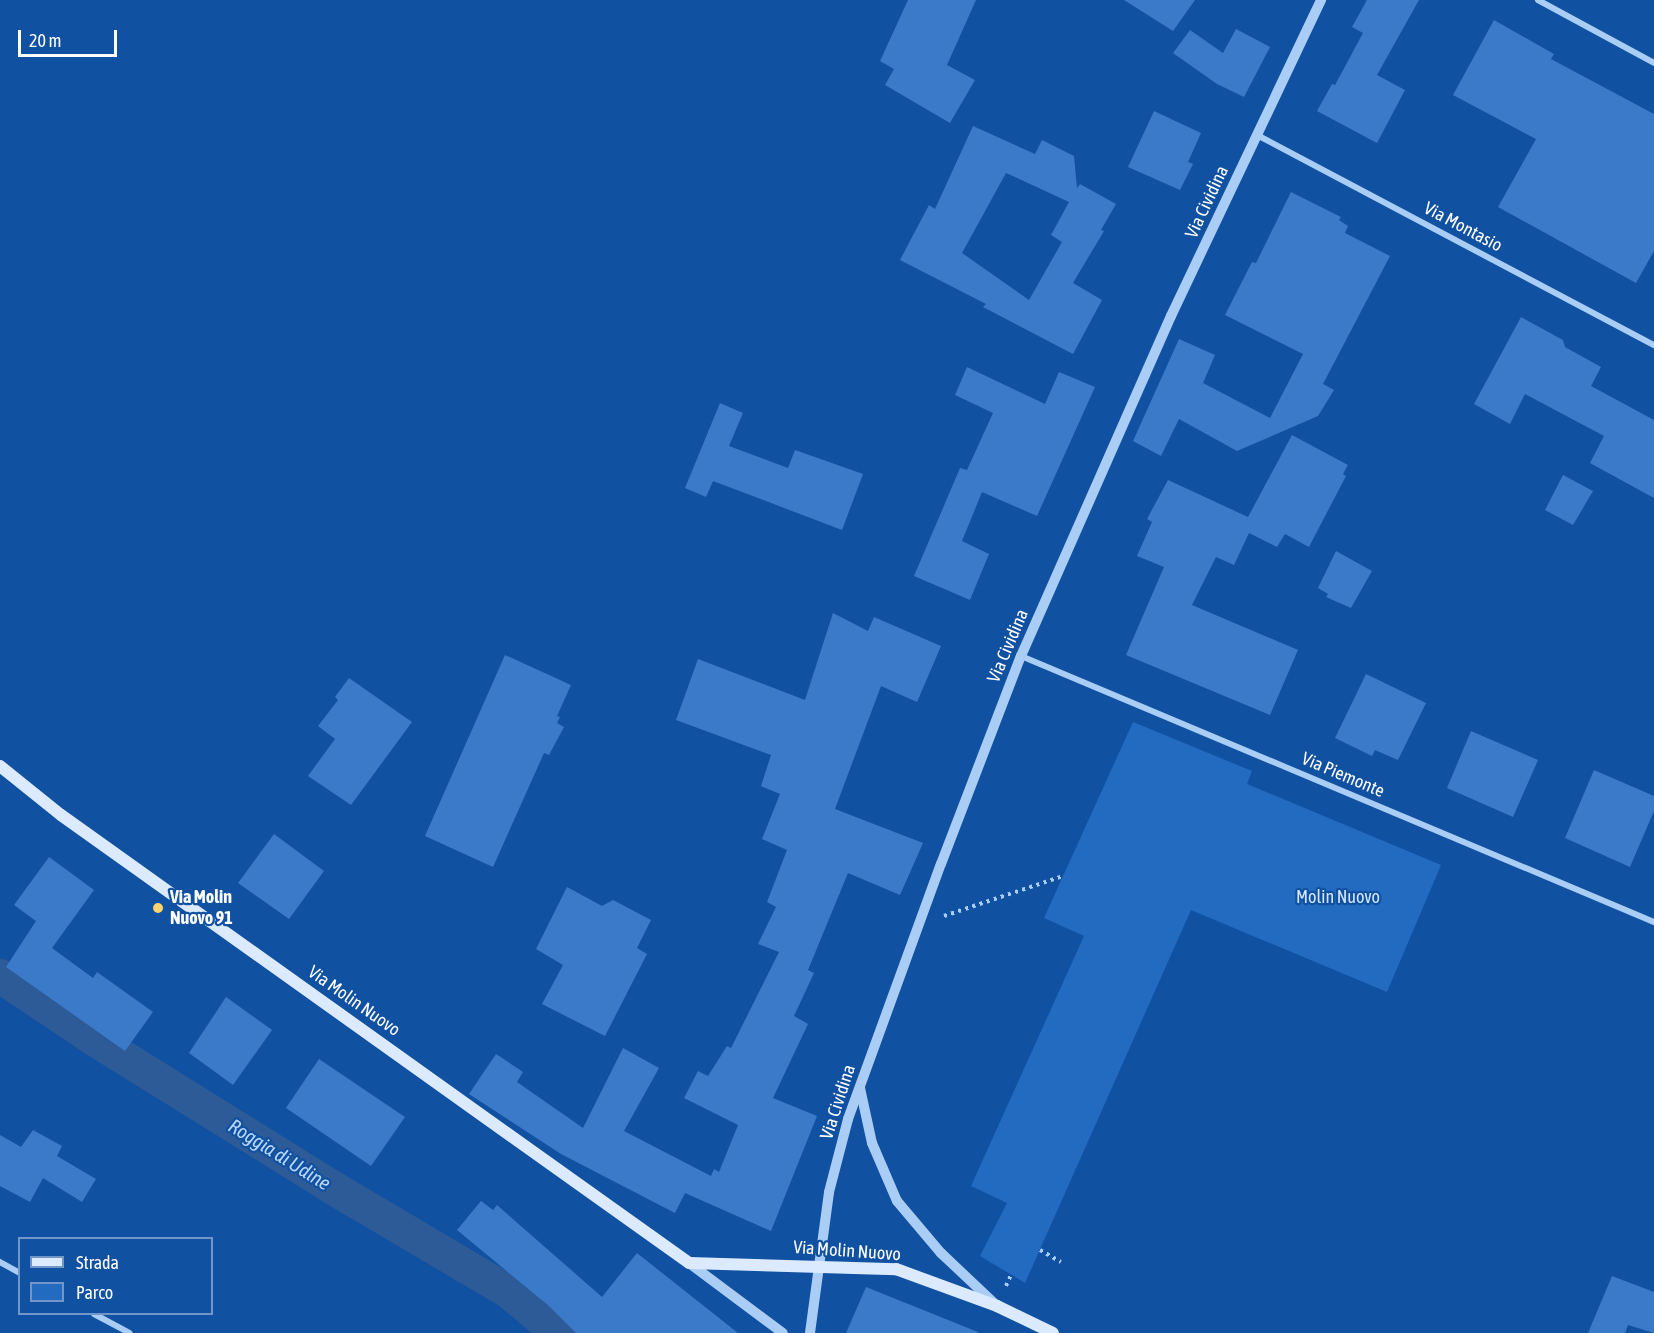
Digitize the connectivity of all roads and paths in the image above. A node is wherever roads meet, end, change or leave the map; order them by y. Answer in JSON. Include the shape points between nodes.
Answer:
{"nodes":[{"id":1,"x":1321,"y":0,"type":"edge"},
{"id":2,"x":1538,"y":0,"type":"edge"},
{"id":3,"x":1654,"y":63,"type":"edge"},
{"id":4,"x":1257,"y":135,"type":"junction"},
{"id":5,"x":1654,"y":345,"type":"edge"},
{"id":6,"x":1021,"y":656,"type":"junction"},
{"id":7,"x":0,"y":766,"type":"edge"},
{"id":8,"x":1063,"y":876,"type":"dead end"},
{"id":9,"x":1654,"y":922,"type":"edge"},
{"id":10,"x":919,"y":925,"type":"junction"},
{"id":11,"x":860,"y":1087,"type":"junction"},
{"id":12,"x":1040,"y":1250,"type":"dead end"},
{"id":13,"x":0,"y":1262,"type":"edge"},
{"id":14,"x":1061,"y":1262,"type":"dead end"},
{"id":15,"x":689,"y":1263,"type":"junction"},
{"id":16,"x":818,"y":1265,"type":"junction"},
{"id":17,"x":18,"y":1272,"type":"edge"},
{"id":18,"x":997,"y":1306,"type":"junction"},
{"id":19,"x":96,"y":1315,"type":"edge"},
{"id":20,"x":129,"y":1333,"type":"edge"},
{"id":21,"x":783,"y":1333,"type":"edge"},
{"id":22,"x":810,"y":1333,"type":"edge"},
{"id":23,"x":1053,"y":1333,"type":"edge"}],
"edges":[{"from":1,"to":4,"type":"street","name":"Via Cividina"},
{"from":2,"to":3,"type":"street"},
{"from":4,"to":5,"type":"street","name":"Via Montasio"},
{"from":4,"to":6,"type":"street","name":"Via Cividina","via":[[1171,316]]},
{"from":6,"to":9,"type":"street","name":"Via Piemonte"},
{"from":6,"to":10,"type":"street","name":"Via Cividina"},
{"from":7,"to":15,"type":"main road","name":"Via Molin Nuovo","via":[[61,815]]},
{"from":8,"to":10,"type":"path"},
{"from":10,"to":11,"type":"street","name":"Via Cividina"},
{"from":11,"to":16,"type":"street","name":"Via Cividina","via":[[829,1192]]},
{"from":11,"to":18,"type":"street","name":"Via Molin Nuovo","via":[[872,1143],[897,1202],[941,1253]]},
{"from":12,"to":14,"type":"path"},
{"from":13,"to":17,"type":"street"},
{"from":15,"to":16,"type":"main road","name":"Via Molin Nuovo"},
{"from":15,"to":21,"type":"street","name":"Via Molin Nuovo"},
{"from":16,"to":18,"type":"main road","name":"Via Molin Nuovo","via":[[896,1269]]},
{"from":16,"to":22,"type":"street","name":"Via Cividina"},
{"from":18,"to":23,"type":"main road","name":"Via Molin Nuovo"},
{"from":19,"to":20,"type":"street"}]}
